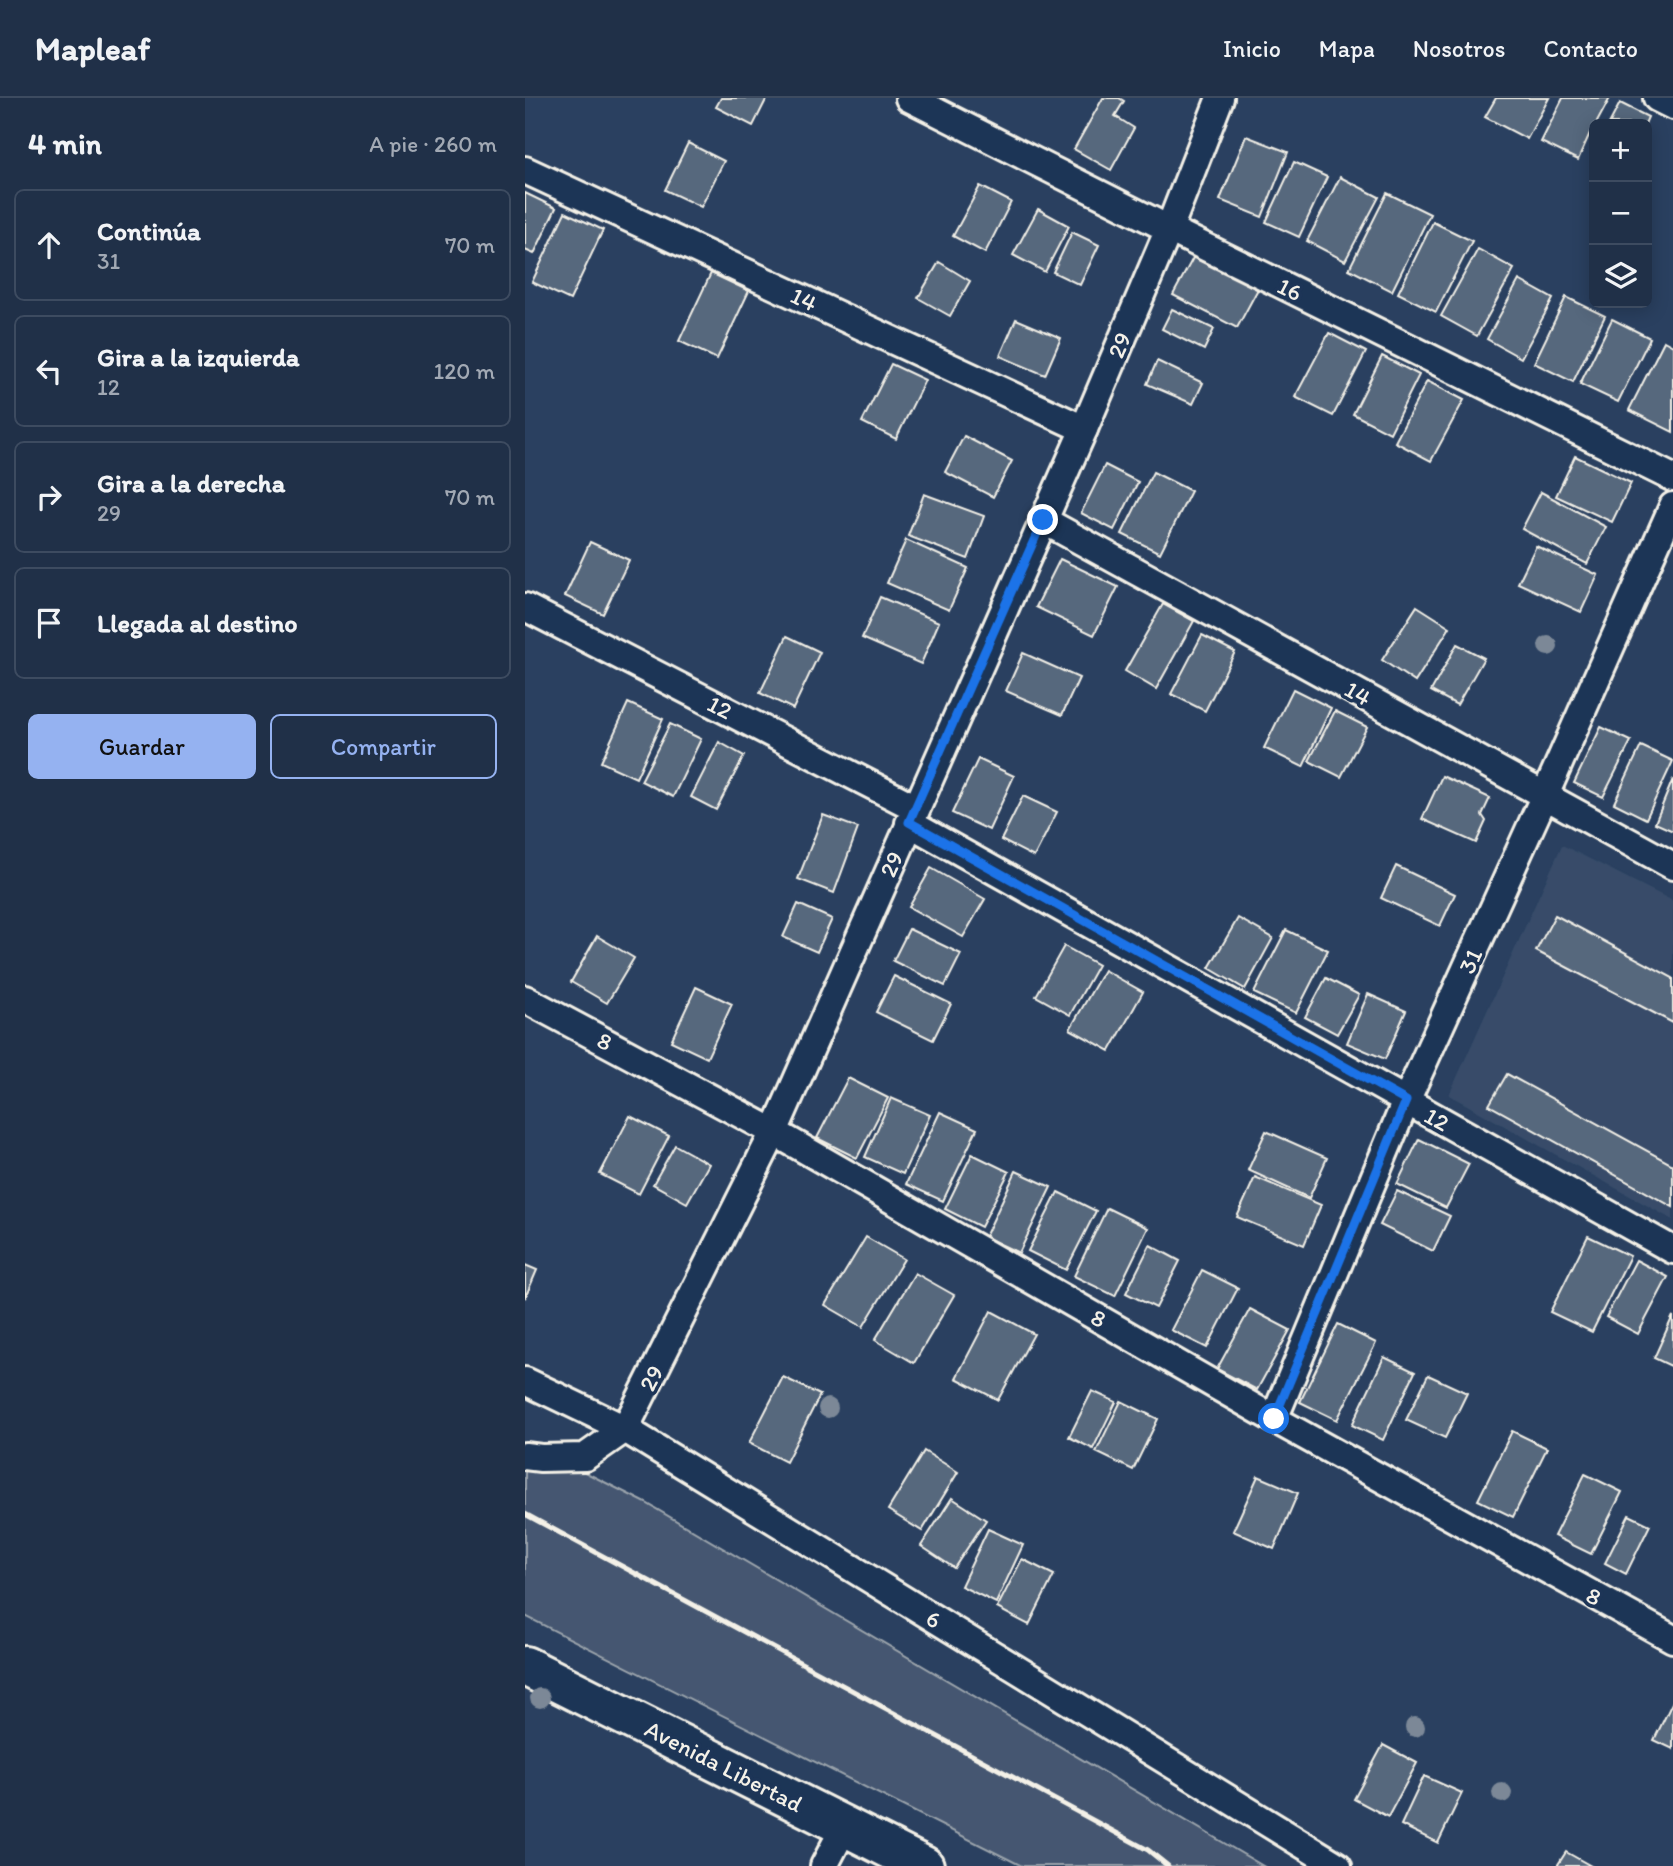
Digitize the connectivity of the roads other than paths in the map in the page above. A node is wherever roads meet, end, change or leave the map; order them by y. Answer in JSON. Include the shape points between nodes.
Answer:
{"nodes":[{"id":1,"x":909,"y":98,"type":"edge"},
{"id":2,"x":1220,"y":98,"type":"edge"},
{"id":3,"x":1657,"y":98,"type":"edge"},
{"id":4,"x":1673,"y":106,"type":"edge"},
{"id":5,"x":525,"y":170,"type":"edge"},
{"id":6,"x":1169,"y":229,"type":"junction"},
{"id":7,"x":1084,"y":429,"type":"junction"},
{"id":8,"x":1673,"y":478,"type":"edge"},
{"id":9,"x":1673,"y":506,"type":"edge"},
{"id":10,"x":1043,"y":520,"type":"junction"},
{"id":11,"x":525,"y":607,"type":"edge"},
{"id":12,"x":1545,"y":795,"type":"junction"},
{"id":13,"x":912,"y":815,"type":"junction"},
{"id":14,"x":1673,"y":866,"type":"edge"},
{"id":15,"x":525,"y":999,"type":"edge"},
{"id":16,"x":1406,"y":1101,"type":"junction"},
{"id":17,"x":774,"y":1132,"type":"junction"},
{"id":18,"x":1673,"y":1250,"type":"edge"},
{"id":19,"x":525,"y":1381,"type":"edge"},
{"id":20,"x":1274,"y":1419,"type":"junction"},
{"id":21,"x":625,"y":1429,"type":"junction"},
{"id":22,"x":525,"y":1456,"type":"edge"},
{"id":23,"x":1673,"y":1639,"type":"edge"},
{"id":24,"x":525,"y":1666,"type":"edge"},
{"id":25,"x":845,"y":1826,"type":"junction"},
{"id":26,"x":824,"y":1866,"type":"edge"},
{"id":27,"x":924,"y":1866,"type":"edge"},
{"id":28,"x":1338,"y":1866,"type":"edge"}],
"edges":[{"from":1,"to":6,"type":"street","name":"16"},
{"from":2,"to":6,"type":"street","name":"29"},
{"from":3,"to":4,"type":"street"},
{"from":5,"to":7,"type":"street","name":"14"},
{"from":6,"to":7,"type":"street","name":"29"},
{"from":6,"to":8,"type":"street","name":"16"},
{"from":7,"to":10,"type":"street","name":"29"},
{"from":9,"to":12,"type":"street","name":"31"},
{"from":10,"to":12,"type":"street","name":"14"},
{"from":10,"to":13,"type":"street","name":"29"},
{"from":11,"to":13,"type":"street","name":"12"},
{"from":12,"to":14,"type":"street","name":"14"},
{"from":12,"to":16,"type":"street","name":"31"},
{"from":13,"to":16,"type":"street","name":"12"},
{"from":13,"to":17,"type":"street","name":"29"},
{"from":15,"to":17,"type":"street","name":"8"},
{"from":16,"to":18,"type":"street","name":"12"},
{"from":16,"to":20,"type":"street","name":"31"},
{"from":17,"to":20,"type":"street","name":"8"},
{"from":17,"to":21,"type":"street","name":"29"},
{"from":19,"to":21,"type":"street","name":"6"},
{"from":20,"to":23,"type":"street","name":"8"},
{"from":21,"to":22,"type":"street","via":[[585,1457]]},
{"from":21,"to":28,"type":"street","name":"6"},
{"from":24,"to":25,"type":"main road","name":"Avenida Libertad"},
{"from":25,"to":26,"type":"street"},
{"from":25,"to":27,"type":"main road","name":"Avenida Libertad"}]}
